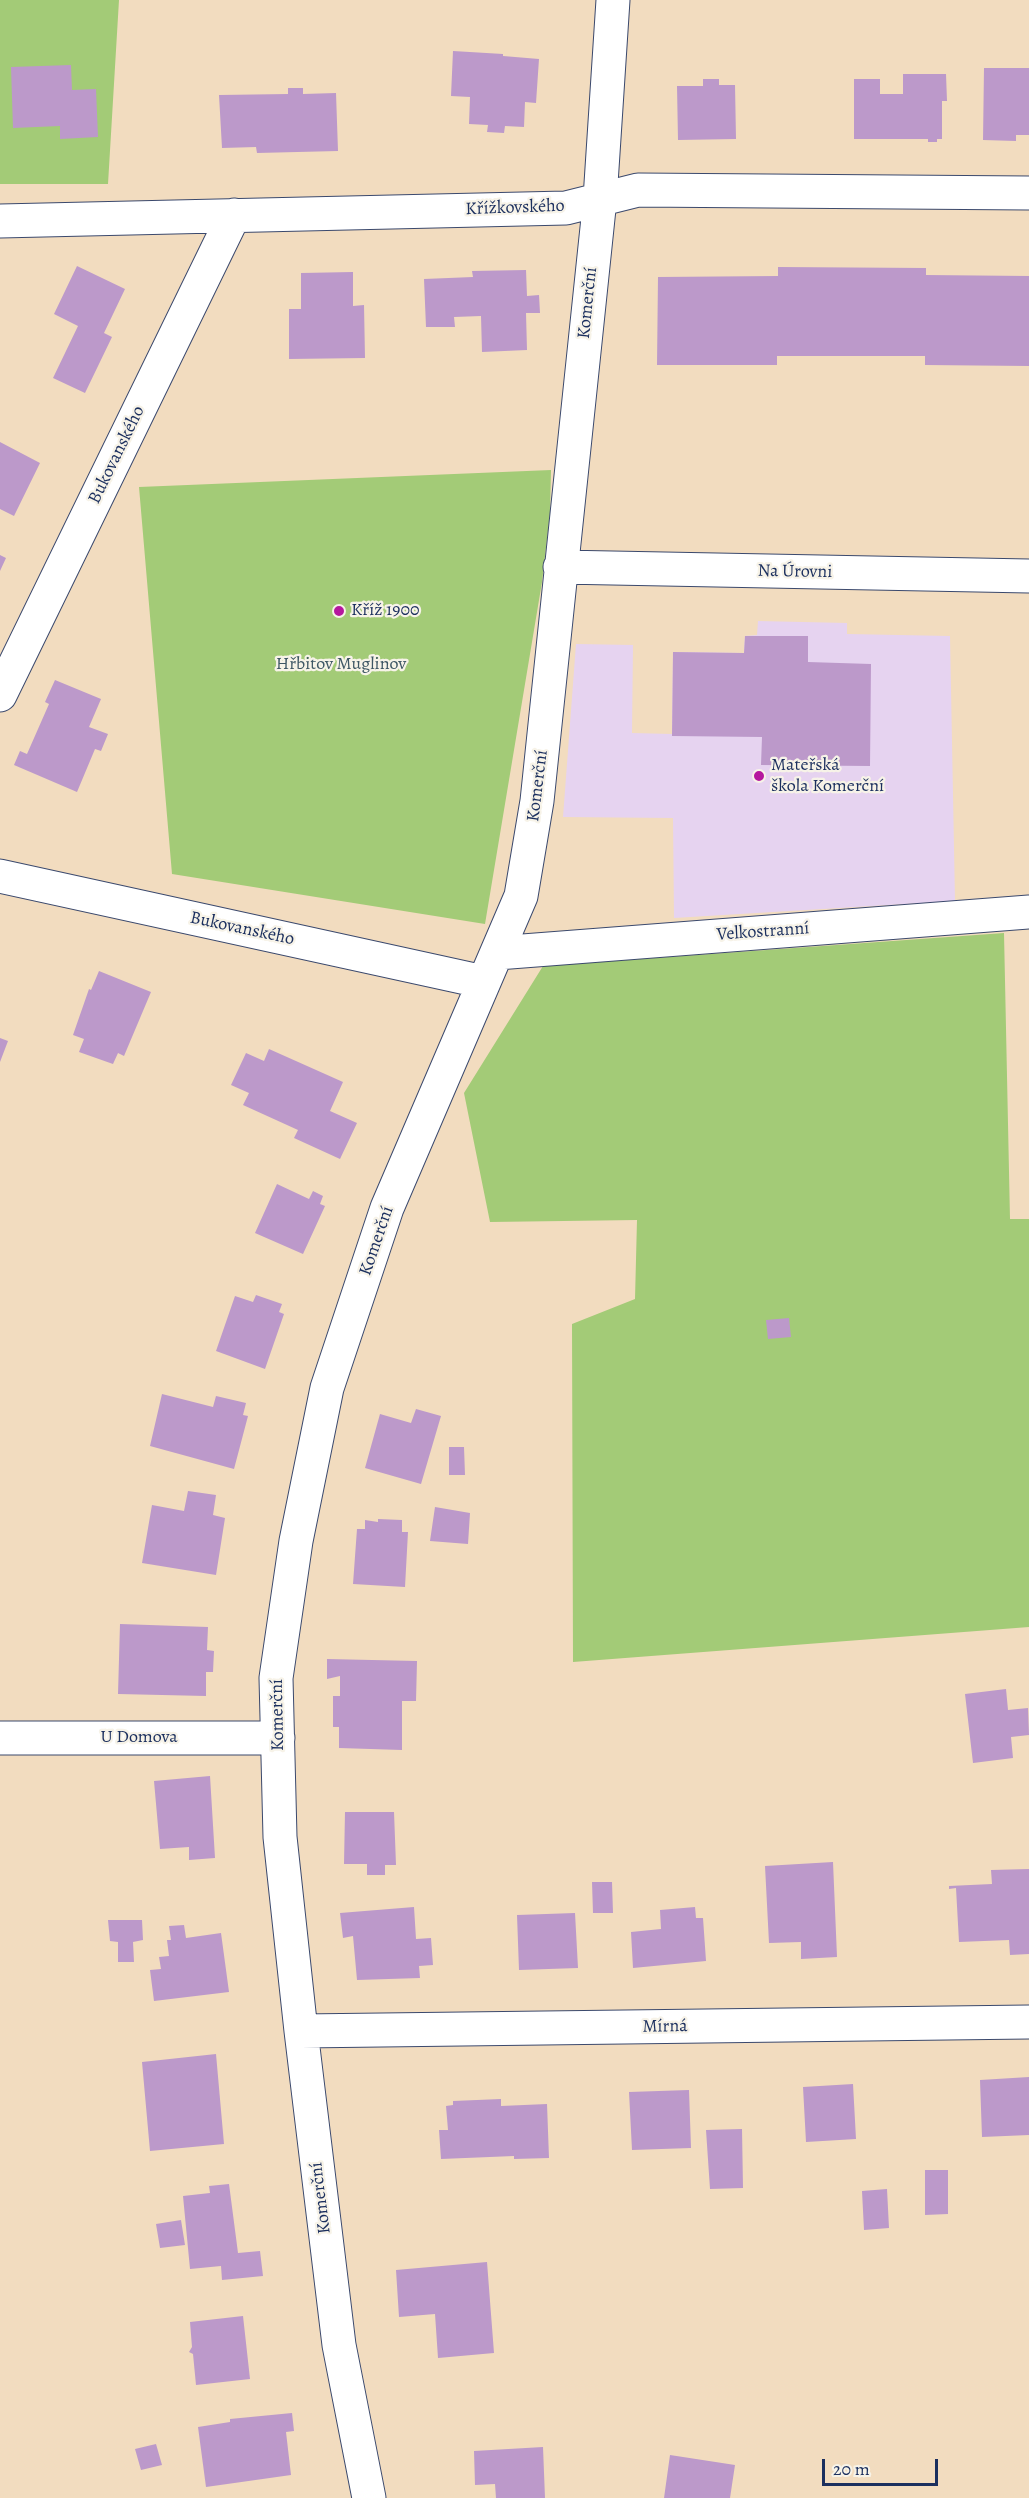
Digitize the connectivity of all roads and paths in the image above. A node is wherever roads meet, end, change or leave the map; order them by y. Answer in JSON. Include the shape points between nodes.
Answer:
{"nodes":[{"id":1,"x":614,"y":0,"type":"edge"},
{"id":2,"x":1029,"y":193,"type":"edge"},
{"id":3,"x":600,"y":199,"type":"junction"},
{"id":4,"x":234,"y":215,"type":"junction"},
{"id":5,"x":0,"y":221,"type":"edge"},
{"id":6,"x":560,"y":567,"type":"junction"},
{"id":7,"x":1029,"y":576,"type":"edge"},
{"id":8,"x":0,"y":695,"type":"edge"},
{"id":9,"x":0,"y":876,"type":"edge"},
{"id":10,"x":1029,"y":912,"type":"edge"},
{"id":11,"x":497,"y":953,"type":"junction"},
{"id":12,"x":484,"y":982,"type":"junction"},
{"id":13,"x":0,"y":1738,"type":"edge"},
{"id":14,"x":278,"y":1738,"type":"junction"},
{"id":15,"x":1029,"y":2022,"type":"edge"},
{"id":16,"x":301,"y":2031,"type":"junction"},
{"id":17,"x":369,"y":2498,"type":"edge"}],
"edges":[{"from":1,"to":3,"type":"street","name":"Komerční"},
{"from":2,"to":3,"type":"street","name":"Křížkovského","via":[[638,190]]},
{"from":3,"to":4,"type":"street","name":"Křížkovského","via":[[566,208]]},
{"from":3,"to":6,"type":"street","name":"Komerční"},
{"from":4,"to":5,"type":"street","name":"Křížkovského"},
{"from":4,"to":8,"type":"street","name":"Bukovanského"},
{"from":6,"to":7,"type":"street","name":"Na Úrovni"},
{"from":6,"to":11,"type":"street","name":"Komerční","via":[[537,801],[521,896]]},
{"from":9,"to":12,"type":"street","name":"Bukovanského"},
{"from":10,"to":11,"type":"street","name":"Velkostranní"},
{"from":11,"to":12,"type":"street","name":"Komerční"},
{"from":12,"to":14,"type":"street","name":"Komerční","via":[[387,1208],[327,1388],[296,1541],[276,1678]]},
{"from":13,"to":14,"type":"street","name":"U Domova"},
{"from":14,"to":16,"type":"street","name":"Komerční","via":[[280,1838]]},
{"from":15,"to":16,"type":"street","name":"Mírná"},
{"from":16,"to":17,"type":"street","name":"Komerční","via":[[339,2345]]}]}
